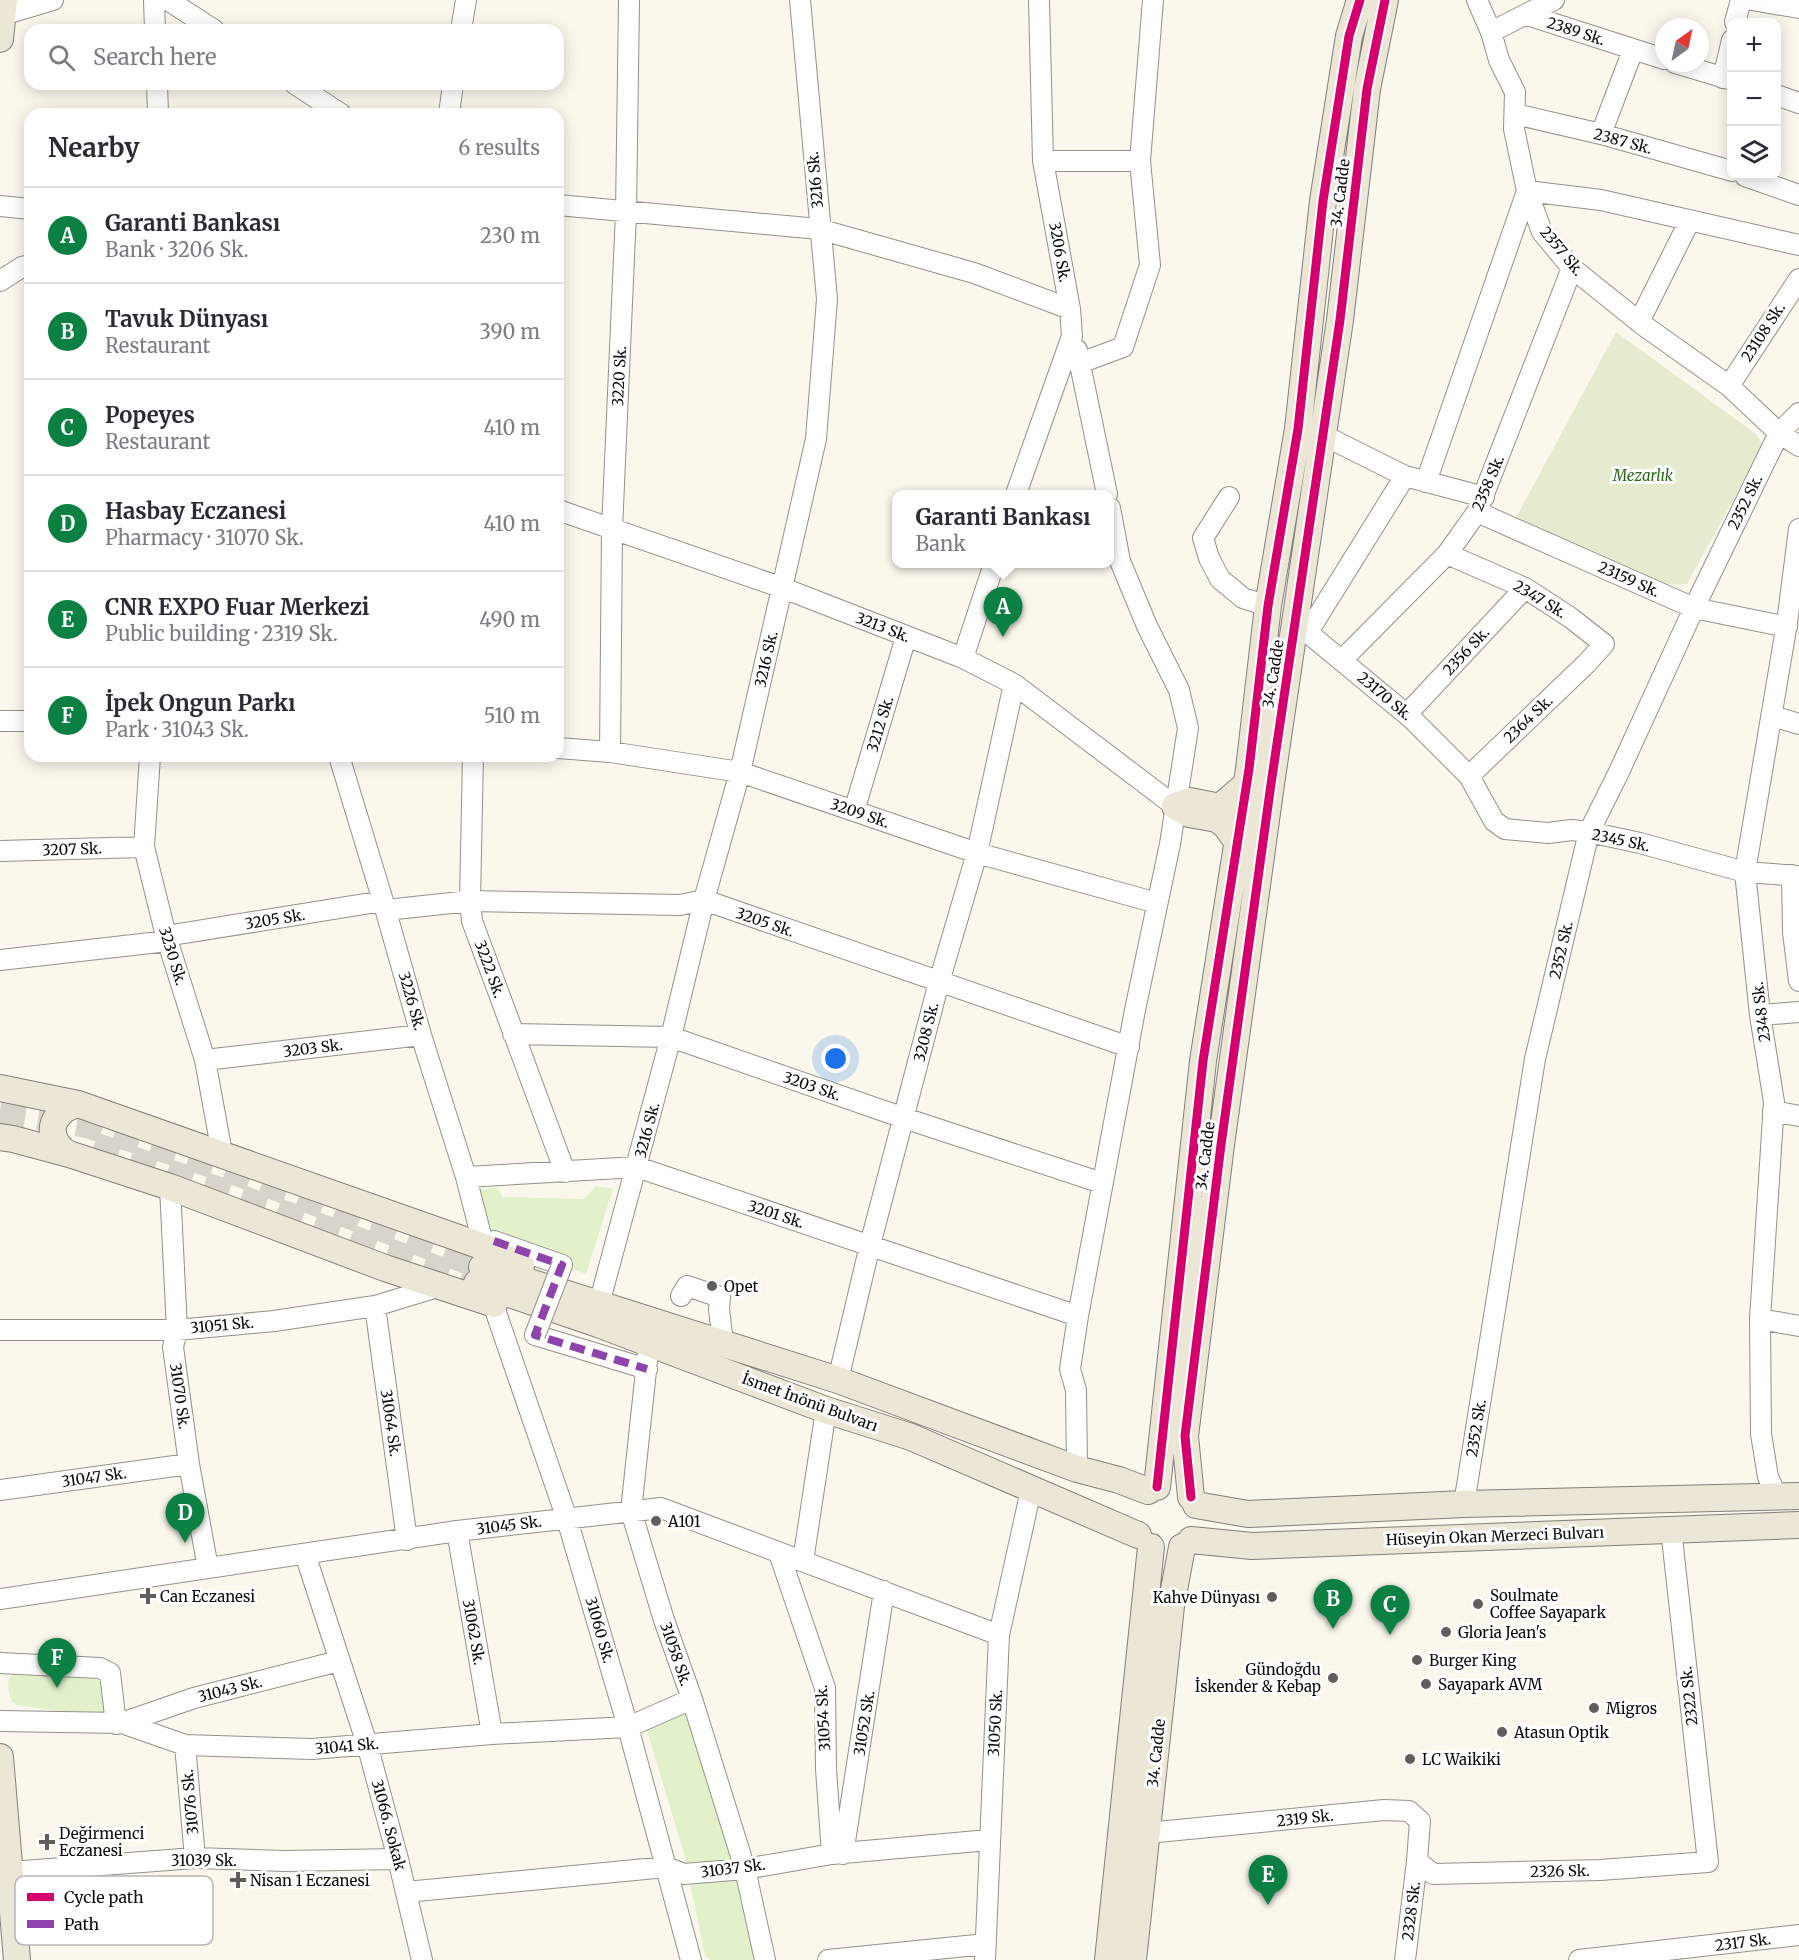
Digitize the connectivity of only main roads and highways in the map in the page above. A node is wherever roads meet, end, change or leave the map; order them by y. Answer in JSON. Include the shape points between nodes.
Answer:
{"nodes":[{"id":1,"x":1360,"y":0,"type":"edge"},
{"id":2,"x":1385,"y":0,"type":"edge"},
{"id":3,"x":1247,"y":784,"type":"junction"},
{"id":4,"x":1175,"y":806,"type":"road end"},
{"id":5,"x":1219,"y":813,"type":"junction"},
{"id":6,"x":1238,"y":843,"type":"junction"},
{"id":7,"x":0,"y":1088,"type":"edge"},
{"id":8,"x":78,"y":1104,"type":"junction"},
{"id":9,"x":0,"y":1137,"type":"edge"},
{"id":10,"x":69,"y":1154,"type":"junction"},
{"id":11,"x":593,"y":1309,"type":"junction"},
{"id":12,"x":658,"y":1334,"type":"junction"},
{"id":13,"x":1165,"y":1429,"type":"junction"},
{"id":14,"x":1119,"y":1480,"type":"junction"},
{"id":15,"x":1153,"y":1489,"type":"junction"},
{"id":16,"x":1788,"y":1496,"type":"edge"},
{"id":17,"x":1194,"y":1501,"type":"junction"},
{"id":18,"x":1798,"y":1527,"type":"edge"},
{"id":19,"x":1145,"y":1541,"type":"junction"},
{"id":20,"x":1186,"y":1544,"type":"junction"},
{"id":21,"x":0,"y":1757,"type":"edge"},
{"id":22,"x":15,"y":1935,"type":"edge"},
{"id":23,"x":16,"y":1945,"type":"edge"},
{"id":24,"x":17,"y":1960,"type":"edge"},
{"id":25,"x":1108,"y":1960,"type":"edge"},
{"id":26,"x":1133,"y":1960,"type":"edge"}],
"edges":[{"from":1,"to":3,"type":"main road","name":"34. Cadde","via":[[1349,36],[1325,189],[1298,429],[1268,606]]},
{"from":2,"to":17,"type":"main road","name":"34. Cadde","via":[[1367,89],[1302,628],[1271,784],[1221,1145],[1185,1436]]},
{"from":3,"to":5,"type":"main road"},
{"from":3,"to":6,"type":"main road","name":"34. Cadde"},
{"from":4,"to":5,"type":"main road","via":[[1190,801]]},
{"from":5,"to":6,"type":"main road"},
{"from":6,"to":13,"type":"main road","name":"34. Cadde","via":[[1203,1061]]},
{"from":7,"to":8,"type":"main road","name":"İsmet İnönü Bulvarı"},
{"from":8,"to":10,"type":"main road","via":[[59,1114],[53,1125],[56,1143]]},
{"from":8,"to":11,"type":"main road","name":"İsmet İnönü Bulvarı","via":[[222,1153]]},
{"from":9,"to":10,"type":"main road"},
{"from":10,"to":11,"type":"main road","via":[[170,1187],[385,1268],[533,1316]]},
{"from":11,"to":12,"type":"main road","name":"İsmet İnönü Bulvarı"},
{"from":12,"to":14,"type":"main road","name":"İsmet İnönü Bulvarı","via":[[723,1343],[838,1380],[1077,1469]]},
{"from":12,"to":19,"type":"main road","name":"İsmet İnönü Bulvarı","via":[[826,1410],[911,1437]]},
{"from":13,"to":14,"type":"main road","via":[[1146,1464],[1134,1476]]},
{"from":13,"to":15,"type":"main road","name":"34. Cadde"},
{"from":14,"to":15,"type":"main road","name":"İsmet İnönü Bulvarı"},
{"from":15,"to":17,"type":"main road","via":[[1173,1486]]},
{"from":15,"to":19,"type":"main road","via":[[1137,1503],[1134,1512],[1134,1522]]},
{"from":16,"to":17,"type":"main road","name":"Hüseyin Okan Merzeci Bulvarı","via":[[1248,1514]]},
{"from":17,"to":20,"type":"main road","via":[[1199,1524]]},
{"from":18,"to":20,"type":"main road","name":"Hüseyin Okan Merzeci Bulvarı","via":[[1252,1546]]},
{"from":19,"to":20,"type":"main road","via":[[1161,1551]]},
{"from":19,"to":25,"type":"main road","name":"34. Cadde"},
{"from":20,"to":26,"type":"main road","name":"34. Cadde","via":[[1171,1606]]},
{"from":21,"to":22,"type":"main road"},
{"from":23,"to":24,"type":"main road"}]}
